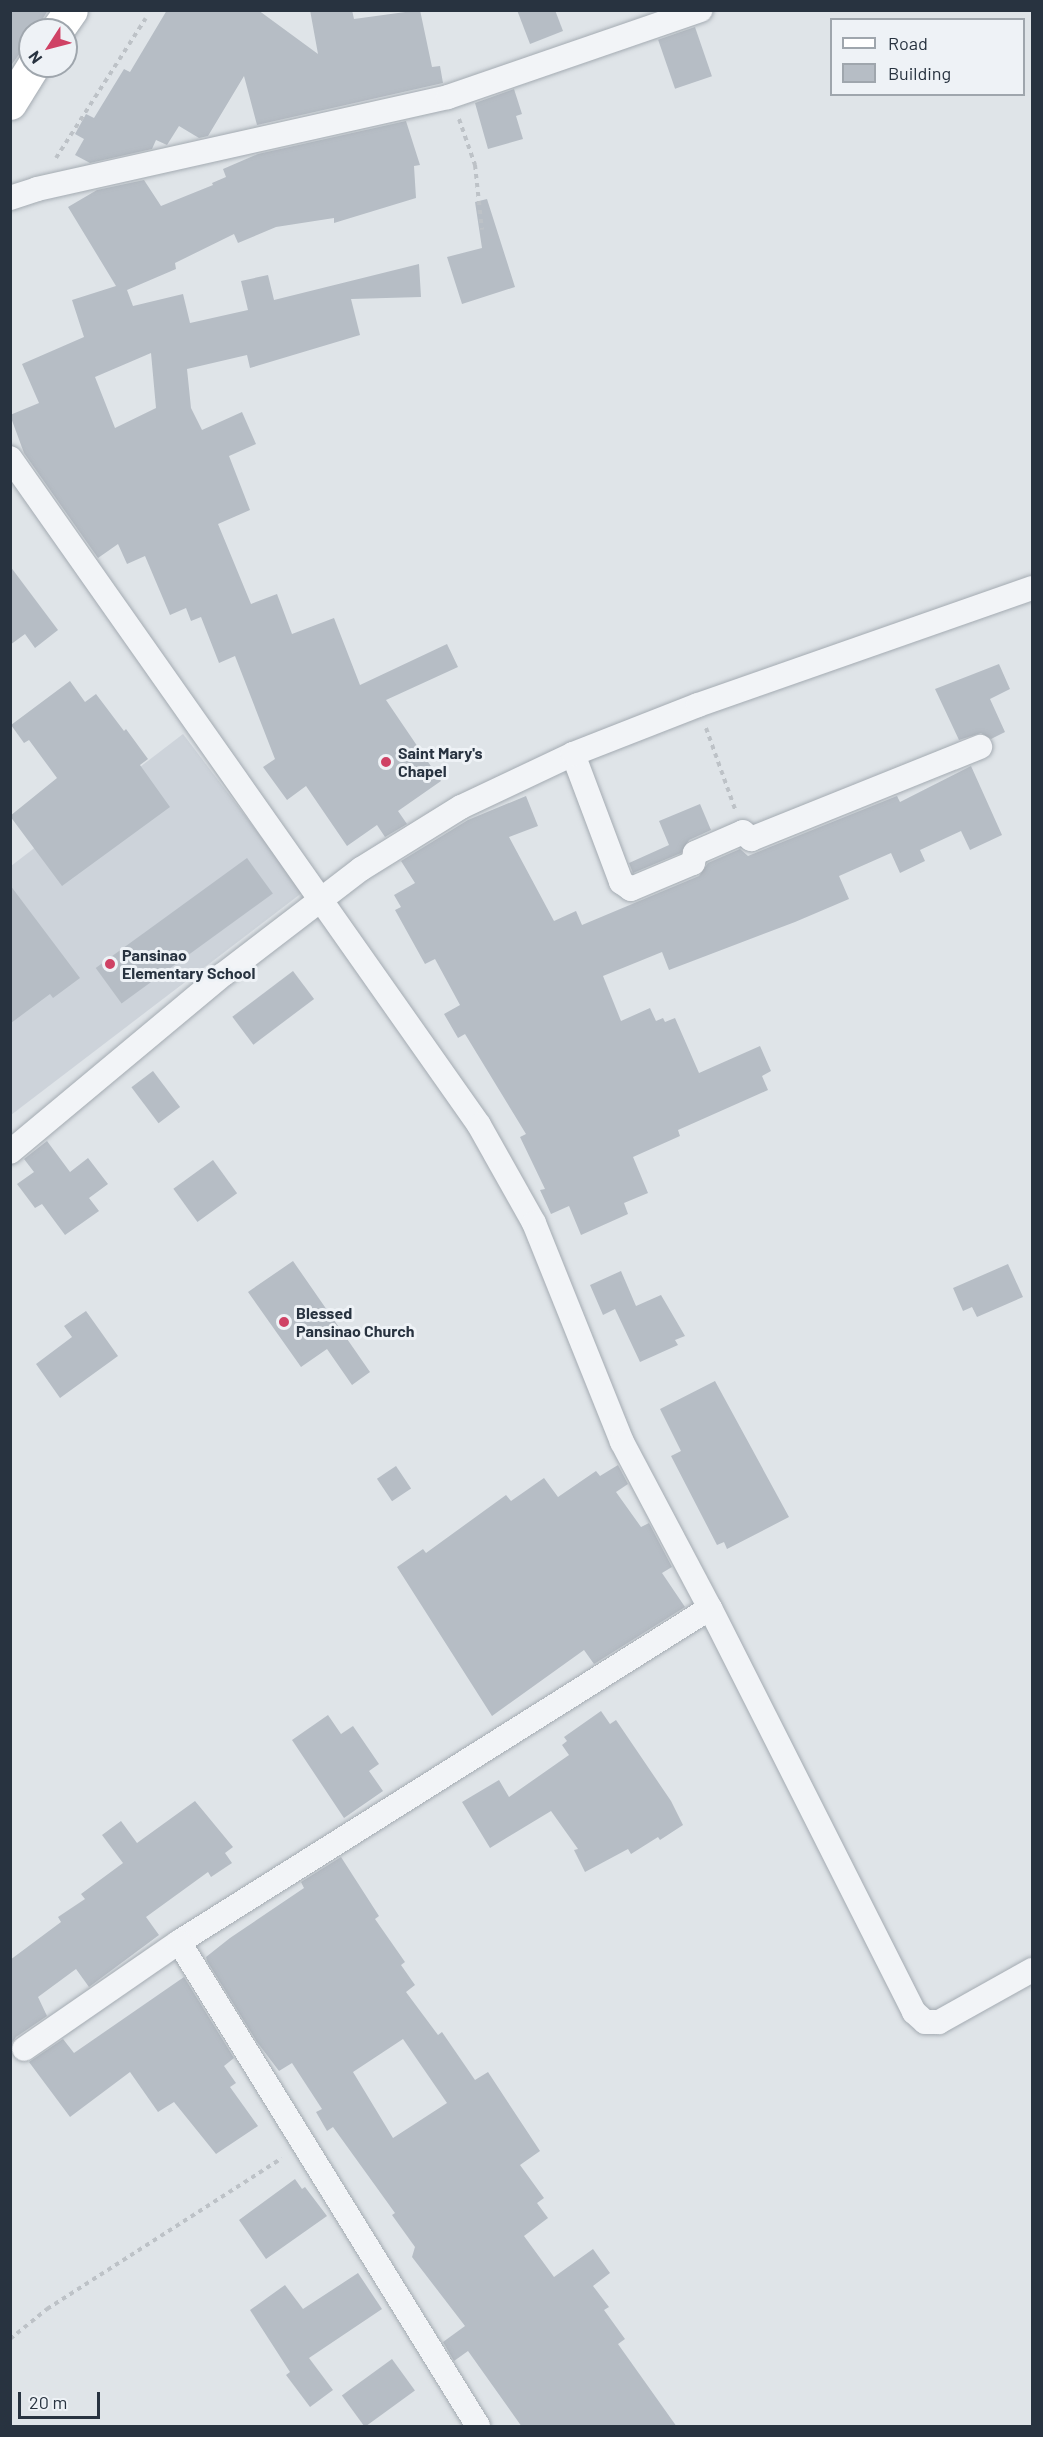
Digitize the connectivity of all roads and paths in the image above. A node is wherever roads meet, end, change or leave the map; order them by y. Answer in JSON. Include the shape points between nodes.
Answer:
{"nodes":[{"id":1,"x":700,"y":10,"type":"edge"},
{"id":2,"x":146,"y":18,"type":"dead end"},
{"id":3,"x":26,"y":78,"type":"edge"},
{"id":4,"x":448,"y":97,"type":"junction"},
{"id":5,"x":10,"y":103,"type":"edge"},
{"id":6,"x":37,"y":189,"type":"junction"},
{"id":7,"x":10,"y":198,"type":"edge"},
{"id":8,"x":482,"y":230,"type":"dead end"},
{"id":9,"x":10,"y":458,"type":"edge"},
{"id":10,"x":1032,"y":588,"type":"edge"},
{"id":11,"x":698,"y":705,"type":"junction"},
{"id":12,"x":980,"y":747,"type":"dead end"},
{"id":13,"x":573,"y":754,"type":"junction"},
{"id":14,"x":743,"y":832,"type":"junction"},
{"id":15,"x":322,"y":901,"type":"junction"},
{"id":16,"x":10,"y":1152,"type":"edge"},
{"id":17,"x":710,"y":1608,"type":"junction"},
{"id":18,"x":179,"y":1942,"type":"junction"},
{"id":19,"x":1032,"y":1970,"type":"edge"},
{"id":20,"x":24,"y":2049,"type":"dead end"},
{"id":21,"x":306,"y":2143,"type":"junction"},
{"id":22,"x":10,"y":2339,"type":"edge"},
{"id":23,"x":478,"y":2427,"type":"edge"}],
"edges":[{"from":1,"to":4,"type":"street"},
{"from":2,"to":6,"type":"path"},
{"from":3,"to":5,"type":"main road"},
{"from":4,"to":6,"type":"street"},
{"from":4,"to":8,"type":"path","via":[[476,165]]},
{"from":6,"to":7,"type":"street"},
{"from":9,"to":15,"type":"street"},
{"from":10,"to":11,"type":"street"},
{"from":11,"to":13,"type":"street"},
{"from":11,"to":14,"type":"path"},
{"from":12,"to":14,"type":"street","via":[[751,839]]},
{"from":13,"to":14,"type":"street","via":[[626,888],[693,862],[694,854]]},
{"from":13,"to":15,"type":"street","via":[[460,807],[406,838]]},
{"from":15,"to":16,"type":"street","via":[[224,974]]},
{"from":15,"to":17,"type":"street","via":[[478,1125],[518,1190],[622,1442]]},
{"from":17,"to":18,"type":"street"},
{"from":17,"to":19,"type":"street","via":[[914,2012],[926,2022],[939,2022]]},
{"from":18,"to":20,"type":"street"},
{"from":18,"to":21,"type":"street"},
{"from":21,"to":22,"type":"path","via":[[47,2309]]},
{"from":21,"to":23,"type":"street"}]}
